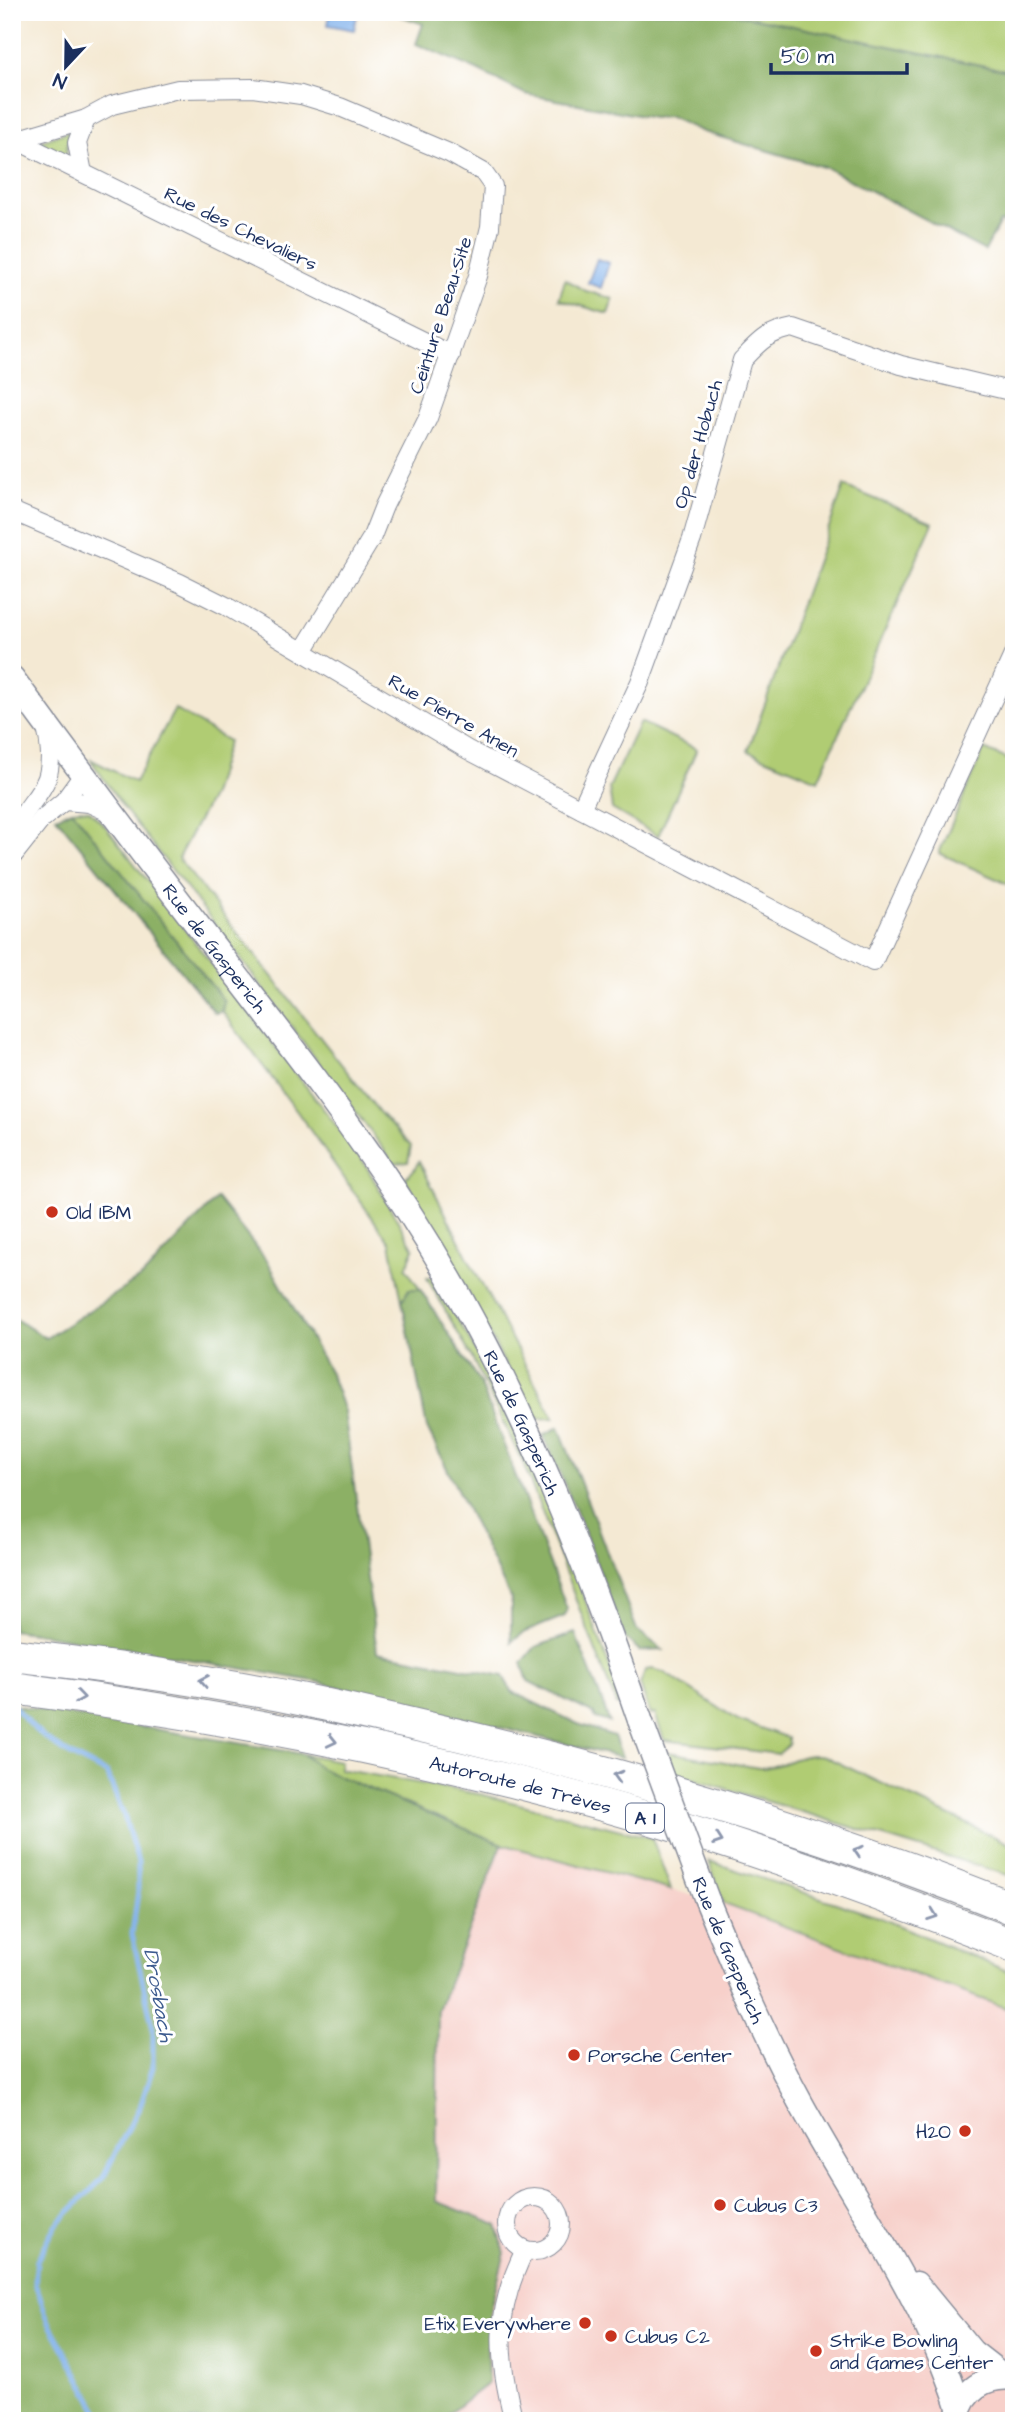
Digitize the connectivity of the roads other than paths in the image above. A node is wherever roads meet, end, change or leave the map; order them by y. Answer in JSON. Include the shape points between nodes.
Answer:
{"nodes":[{"id":1,"x":86,"y":119,"type":"junction"},
{"id":2,"x":14,"y":141,"type":"edge"},
{"id":3,"x":83,"y":173,"type":"junction"},
{"id":4,"x":451,"y":355,"type":"junction"},
{"id":5,"x":1014,"y":393,"type":"edge"},
{"id":6,"x":12,"y":512,"type":"edge"},
{"id":7,"x":303,"y":652,"type":"junction"},
{"id":8,"x":1014,"y":653,"type":"edge"},
{"id":9,"x":12,"y":678,"type":"edge"},
{"id":10,"x":44,"y":721,"type":"junction"},
{"id":11,"x":83,"y":775,"type":"junction"},
{"id":12,"x":47,"y":778,"type":"junction"},
{"id":13,"x":64,"y":801,"type":"junction"},
{"id":14,"x":581,"y":809,"type":"junction"},
{"id":15,"x":112,"y":813,"type":"junction"},
{"id":16,"x":12,"y":835,"type":"edge"},
{"id":17,"x":12,"y":857,"type":"edge"},
{"id":18,"x":12,"y":1655,"type":"edge"},
{"id":19,"x":12,"y":1688,"type":"edge"},
{"id":20,"x":1014,"y":1909,"type":"edge"},
{"id":21,"x":1014,"y":1946,"type":"edge"},
{"id":22,"x":887,"y":2248,"type":"junction"},
{"id":23,"x":525,"y":2250,"type":"dead end"},
{"id":24,"x":1009,"y":2377,"type":"edge"},
{"id":25,"x":958,"y":2414,"type":"edge"},
{"id":26,"x":514,"y":2421,"type":"edge"}],
"edges":[{"from":1,"to":2,"type":"street","name":"Ceinture Beau-Site"},
{"from":1,"to":3,"type":"street","via":[[77,143]]},
{"from":1,"to":4,"type":"street","name":"Ceinture Beau-Site","via":[[112,104],[178,89],[253,88],[340,107],[483,172],[493,186],[490,227]]},
{"from":2,"to":3,"type":"street","name":"Rue des Chevaliers"},
{"from":3,"to":4,"type":"street","name":"Rue des Chevaliers"},
{"from":4,"to":7,"type":"street","name":"Ceinture Beau-Site","via":[[428,418],[371,538]]},
{"from":5,"to":14,"type":"street","name":"Op der Hobuch","via":[[901,365],[793,328],[762,338],[742,360],[692,538],[640,682]]},
{"from":6,"to":7,"type":"street","name":"Rue Pierre Anen","via":[[180,583]]},
{"from":7,"to":14,"type":"street","name":"Rue Pierre Anen","via":[[468,750]]},
{"from":8,"to":14,"type":"street","name":"Rue Pierre Anen","via":[[873,962]]},
{"from":9,"to":10,"type":"main road","name":"Rue de Gasperich"},
{"from":10,"to":11,"type":"main road","name":"Rue de Gasperich"},
{"from":10,"to":12,"type":"street","via":[[49,741]]},
{"from":11,"to":12,"type":"street"},
{"from":11,"to":13,"type":"street"},
{"from":11,"to":15,"type":"main road","name":"Rue de Gasperich"},
{"from":12,"to":16,"type":"street"},
{"from":13,"to":15,"type":"street","via":[[89,803]]},
{"from":13,"to":17,"type":"street"},
{"from":15,"to":22,"type":"main road","name":"Rue de Gasperich","bridge":true,"via":[[332,1099],[412,1217],[493,1358],[573,1534],[751,2007],[793,2089]]},
{"from":20,"to":18,"type":"highway","name":"Autoroute de Trèves","number":"A 1","one_way":true,"via":[[878,1857],[519,1748],[272,1693]]},
{"from":19,"to":21,"type":"highway","name":"Autoroute de Trèves","number":"A 1","one_way":true,"via":[[265,1726],[513,1781],[705,1835]]},
{"from":22,"to":24,"type":"main road","name":"Rue de Gasperich","via":[[972,2352]]},
{"from":22,"to":25,"type":"main road","name":"Rue de Gasperich","via":[[947,2368]]},
{"from":23,"to":26,"type":"street","via":[[509,2287],[499,2349]]},
{"from":24,"to":25,"type":"main road","via":[[977,2385]]}]}
